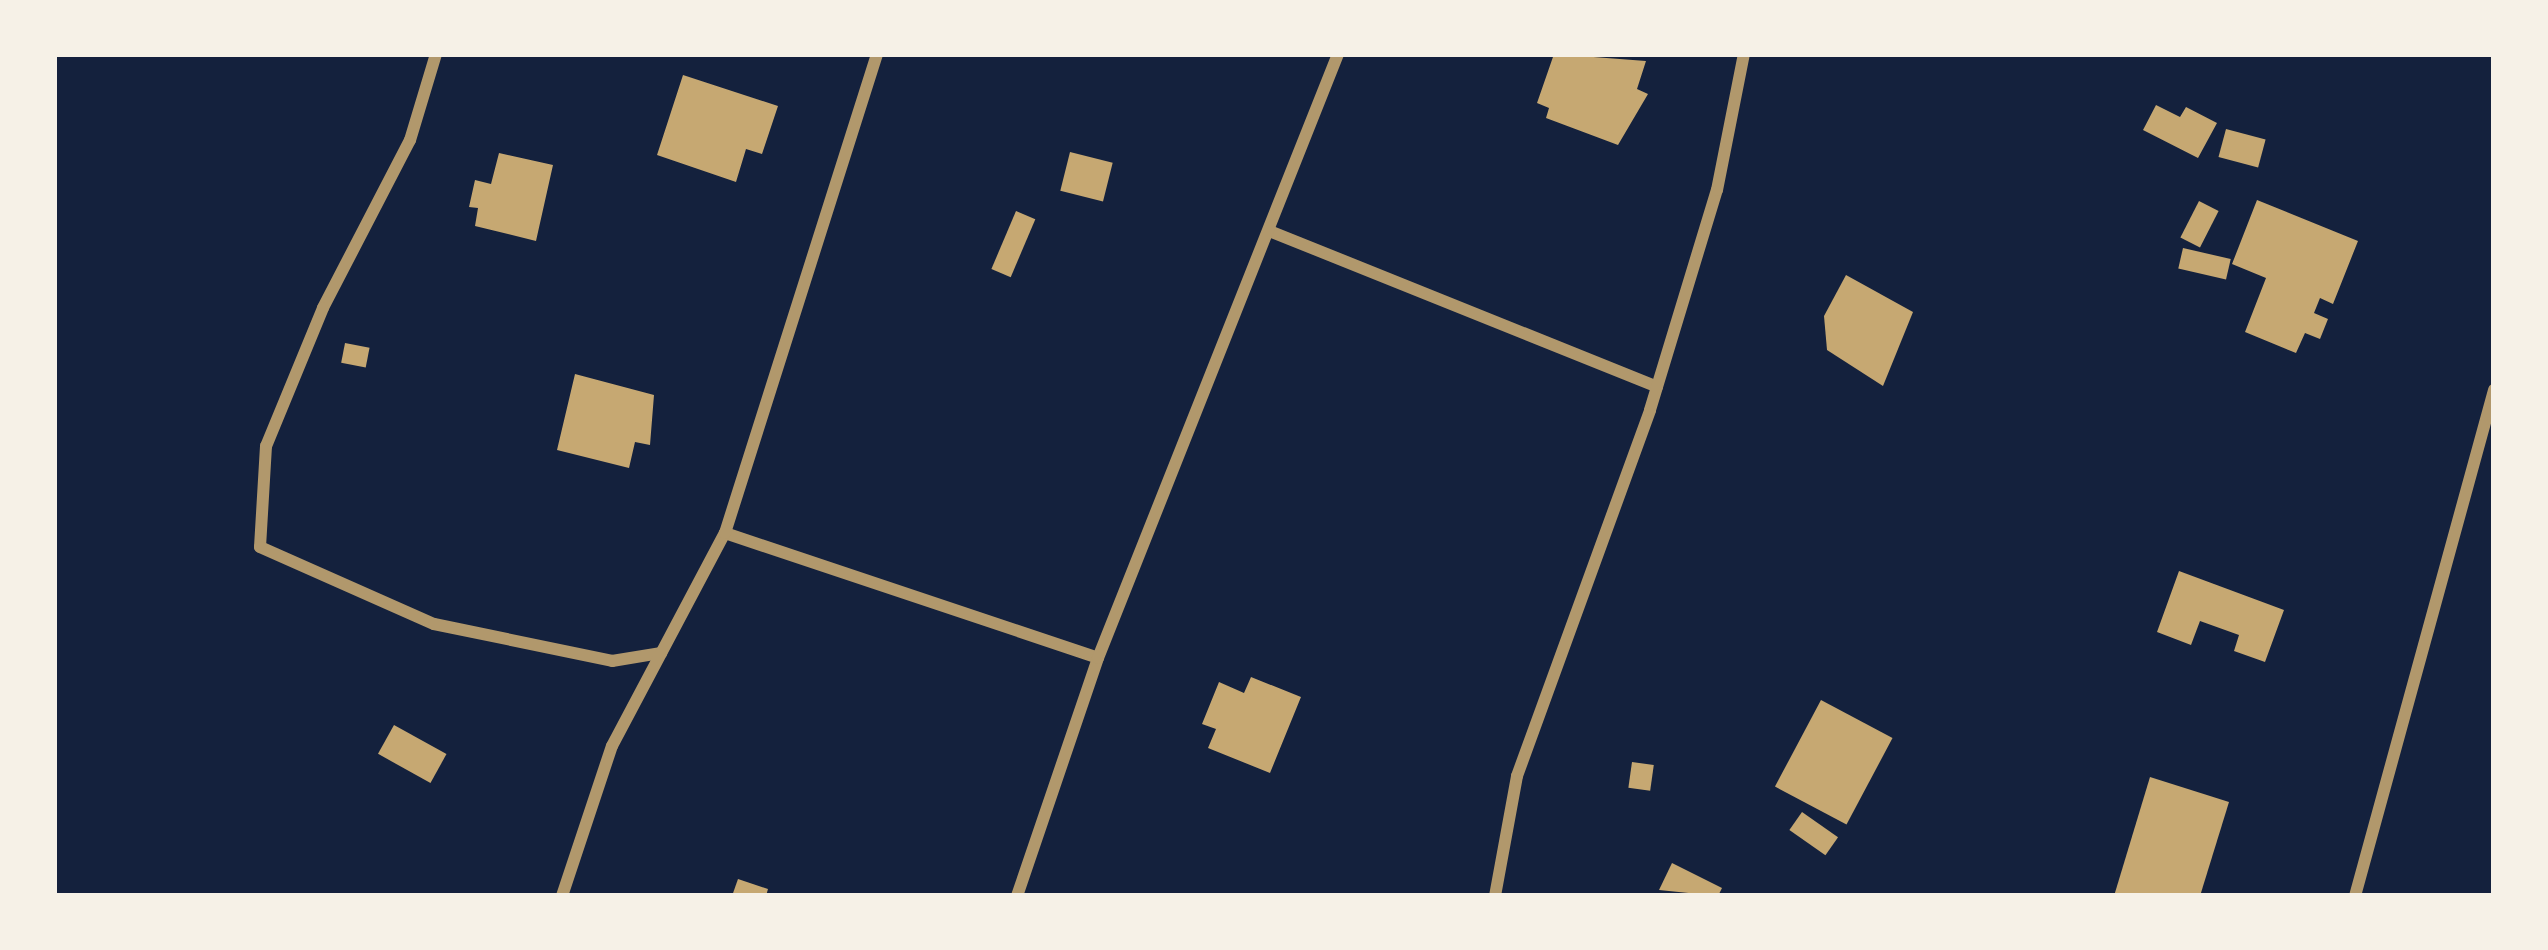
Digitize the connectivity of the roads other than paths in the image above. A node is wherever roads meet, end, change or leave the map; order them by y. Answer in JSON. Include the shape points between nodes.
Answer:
{"nodes":[{"id":1,"x":436,"y":54,"type":"edge"},
{"id":2,"x":877,"y":54,"type":"edge"},
{"id":3,"x":1338,"y":54,"type":"edge"},
{"id":4,"x":1744,"y":54,"type":"edge"},
{"id":5,"x":1272,"y":232,"type":"junction"},
{"id":6,"x":1657,"y":387,"type":"junction"},
{"id":7,"x":2494,"y":390,"type":"edge"},
{"id":8,"x":724,"y":533,"type":"junction"},
{"id":9,"x":661,"y":653,"type":"junction"},
{"id":10,"x":1098,"y":658,"type":"junction"},
{"id":11,"x":562,"y":896,"type":"edge"},
{"id":12,"x":1017,"y":896,"type":"edge"},
{"id":13,"x":1495,"y":896,"type":"edge"},
{"id":14,"x":2355,"y":896,"type":"edge"}],
"edges":[{"from":1,"to":9,"type":"street","via":[[410,140],[323,308],[266,446],[260,547],[434,623],[612,662]]},
{"from":2,"to":8,"type":"street"},
{"from":3,"to":5,"type":"street"},
{"from":4,"to":6,"type":"street","via":[[1717,190]]},
{"from":5,"to":6,"type":"street"},
{"from":5,"to":10,"type":"street"},
{"from":6,"to":13,"type":"street","via":[[1516,776]]},
{"from":7,"to":14,"type":"street"},
{"from":8,"to":9,"type":"street"},
{"from":8,"to":10,"type":"street"},
{"from":9,"to":11,"type":"street","via":[[612,746]]},
{"from":10,"to":12,"type":"street"}]}
